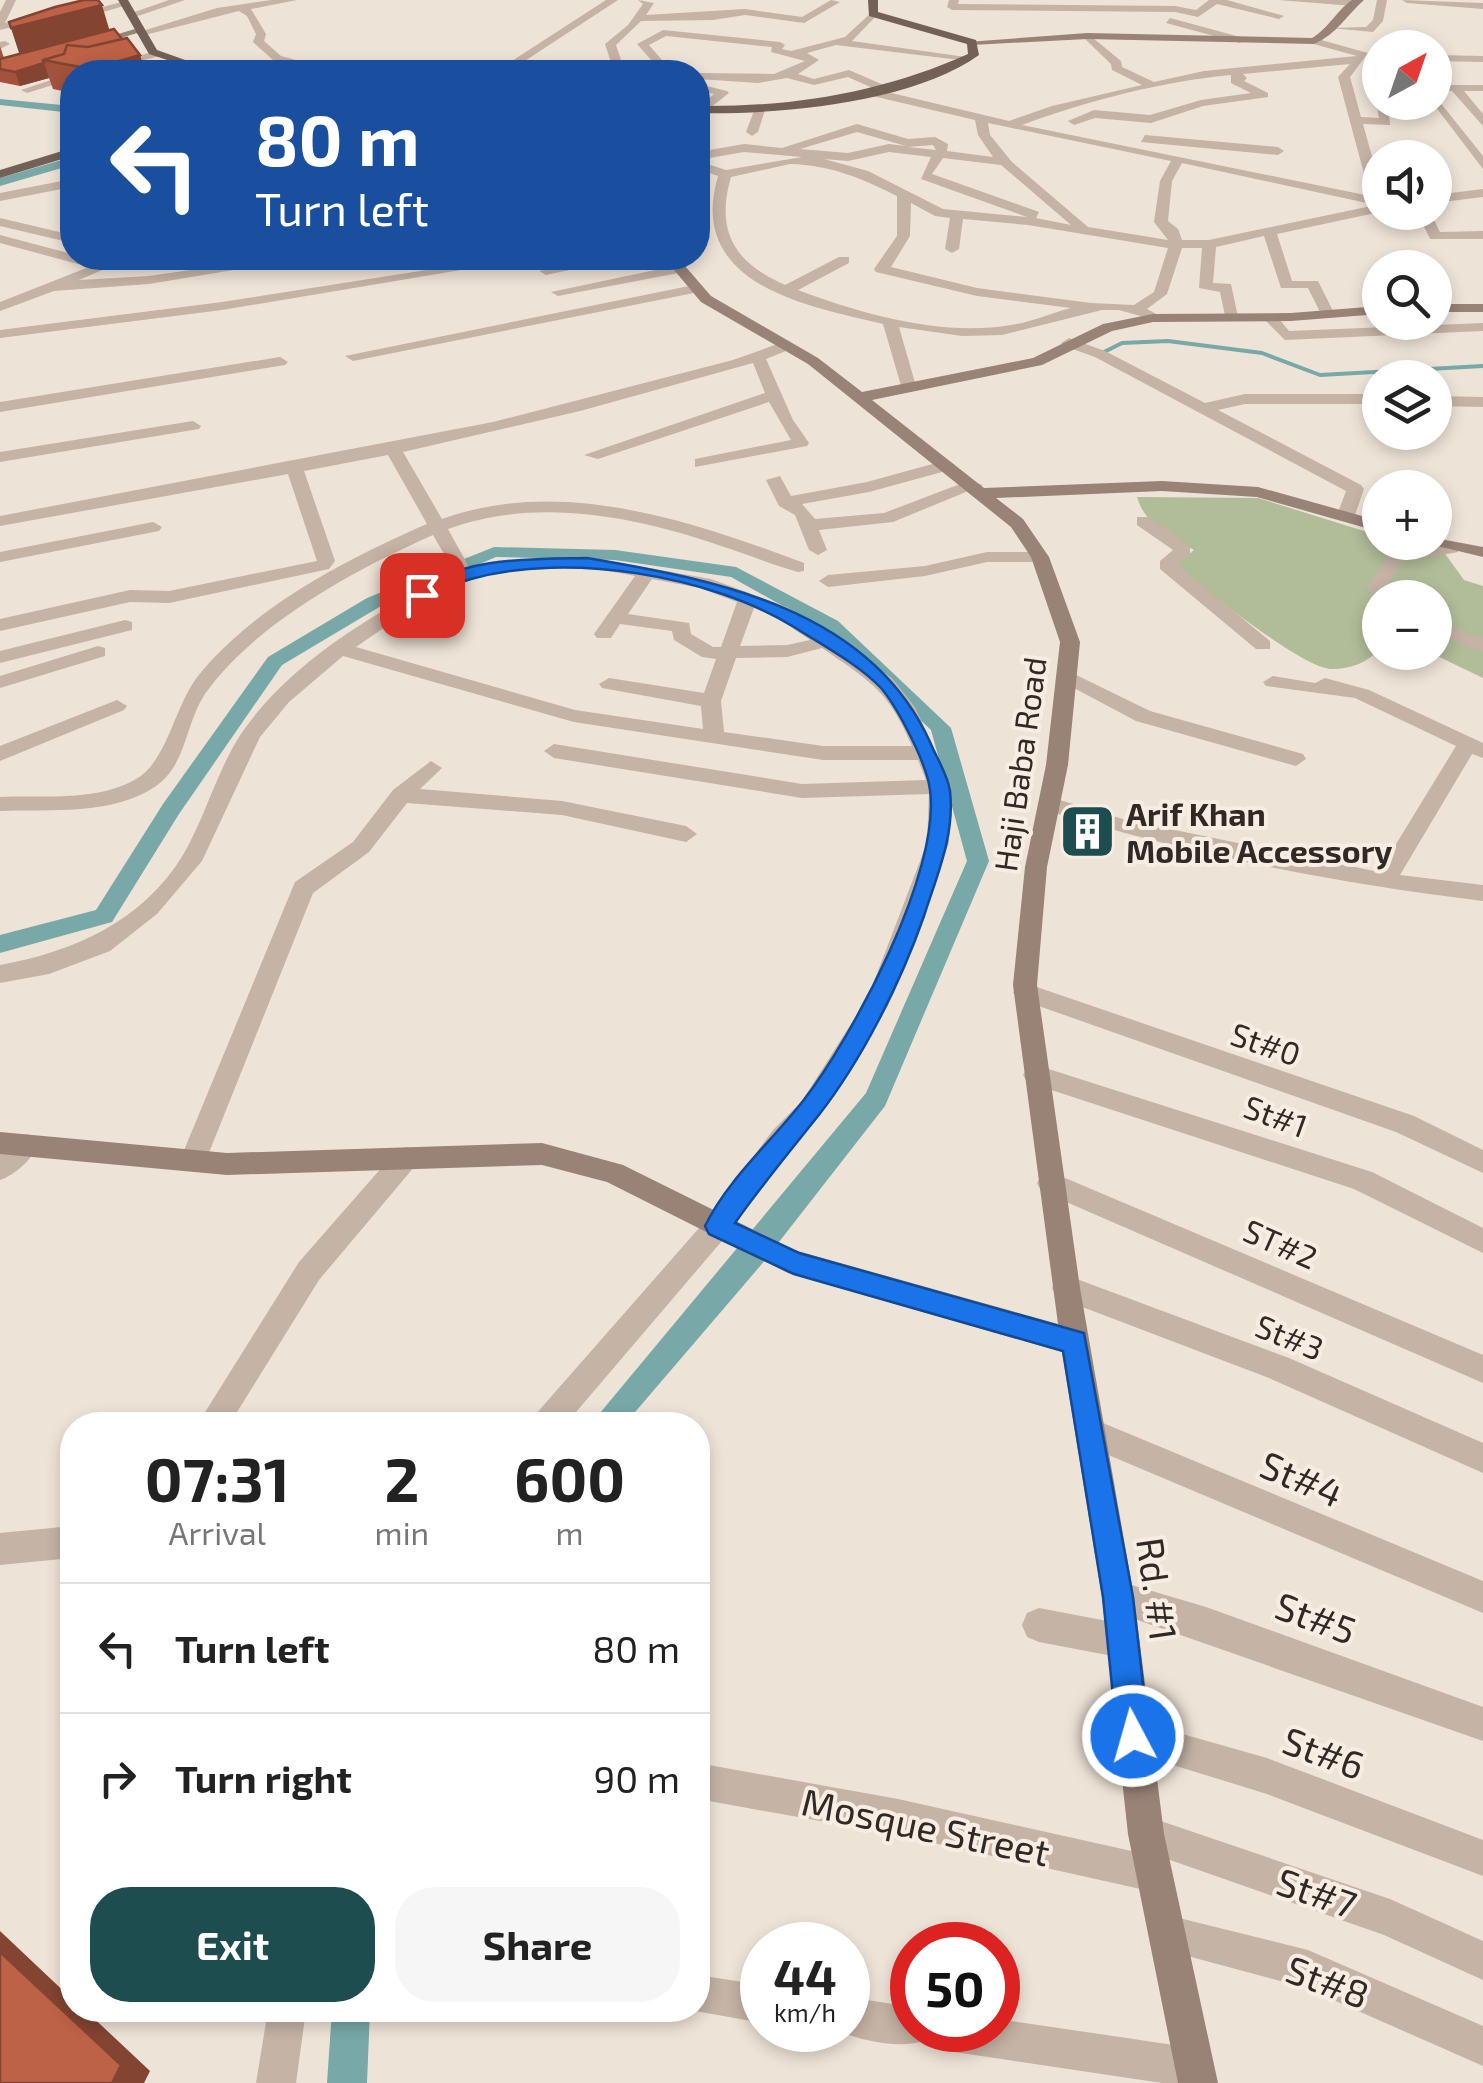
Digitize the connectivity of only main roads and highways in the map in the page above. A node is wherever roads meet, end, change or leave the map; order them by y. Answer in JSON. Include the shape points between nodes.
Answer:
{"nodes":[{"id":1,"x":1356,"y":1,"type":"edge"},
{"id":2,"x":126,"y":6,"type":"edge"},
{"id":3,"x":873,"y":7,"type":"edge"},
{"id":4,"x":140,"y":32,"type":"junction"},
{"id":5,"x":972,"y":42,"type":"junction"},
{"id":6,"x":66,"y":51,"type":"edge"},
{"id":7,"x":175,"y":60,"type":"edge"},
{"id":8,"x":710,"y":110,"type":"edge"},
{"id":9,"x":60,"y":156,"type":"edge"},
{"id":10,"x":0,"y":174,"type":"edge"},
{"id":11,"x":680,"y":270,"type":"edge"},
{"id":12,"x":1452,"y":308,"type":"edge"},
{"id":13,"x":1483,"y":308,"type":"edge"},
{"id":14,"x":1362,"y":311,"type":"edge"},
{"id":15,"x":862,"y":397,"type":"junction"},
{"id":16,"x":980,"y":489,"type":"junction"},
{"id":17,"x":1362,"y":521,"type":"edge"},
{"id":18,"x":1452,"y":548,"type":"edge"},
{"id":19,"x":1483,"y":552,"type":"edge"},
{"id":20,"x":13,"y":1144,"type":"edge"},
{"id":21,"x":1075,"y":1342,"type":"junction"},
{"id":22,"x":1196,"y":2075,"type":"edge"}],
"edges":[{"from":1,"to":5,"type":"main road","via":[[1340,13],[1335,28],[1314,41],[1087,36]]},
{"from":2,"to":4,"type":"main road"},
{"from":3,"to":5,"type":"main road"},
{"from":4,"to":6,"type":"main road"},
{"from":4,"to":7,"type":"main road","via":[[156,54]]},
{"from":5,"to":8,"type":"main road","via":[[974,55],[968,58],[875,90],[787,108]]},
{"from":9,"to":10,"type":"main road"},
{"from":11,"to":15,"type":"main road","name":"Haji Baba Road","via":[[736,320]]},
{"from":12,"to":13,"type":"main road"},
{"from":14,"to":15,"type":"main road","via":[[1146,313],[1037,362]]},
{"from":15,"to":16,"type":"main road","name":"Haji Baba Road"},
{"from":16,"to":17,"type":"main road","via":[[1258,492]]},
{"from":16,"to":21,"type":"main road","name":"Haji Baba Road","via":[[1017,523],[1040,557],[1070,642],[1036,866],[1026,992]]},
{"from":18,"to":19,"type":"main road"},
{"from":20,"to":21,"type":"main road","via":[[227,1164],[542,1154],[614,1173],[794,1263]]},
{"from":21,"to":22,"type":"main road","name":"Rd. #1","via":[[1118,1597],[1146,1834]]}]}
